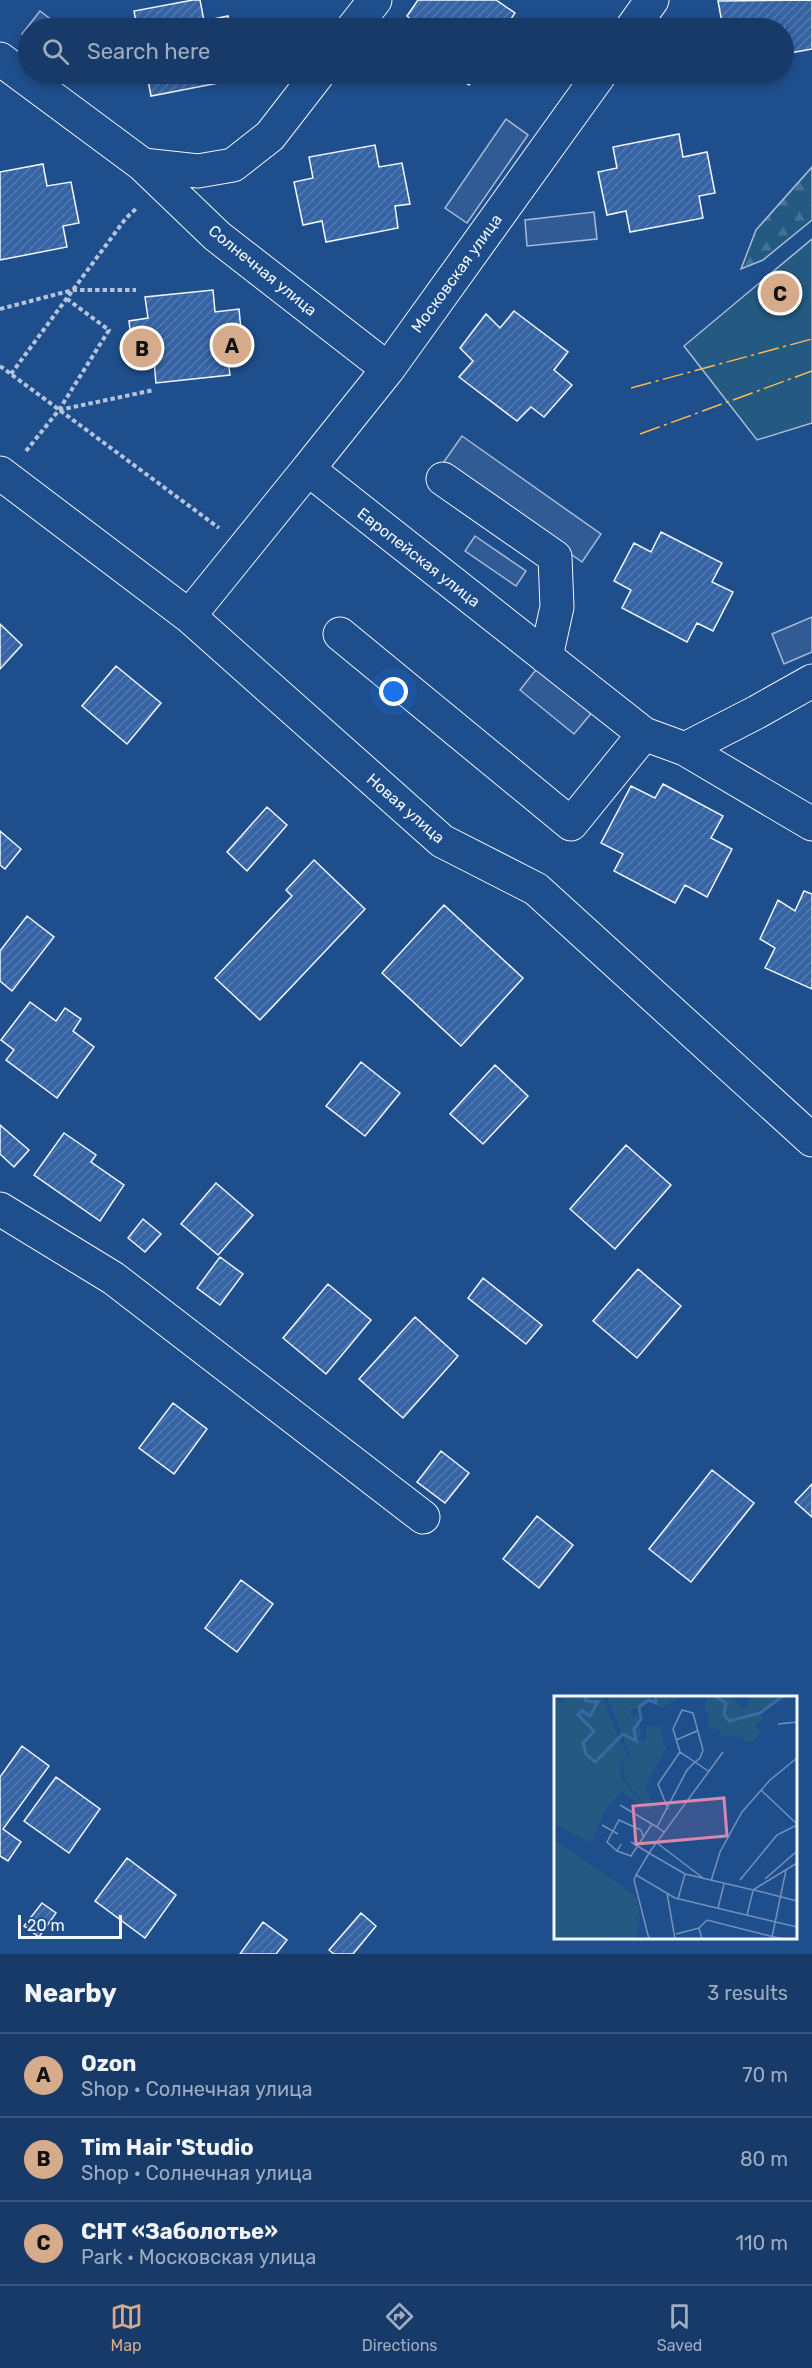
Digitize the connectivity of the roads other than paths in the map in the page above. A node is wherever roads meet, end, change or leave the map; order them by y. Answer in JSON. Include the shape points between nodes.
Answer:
{"nodes":[{"id":1,"x":375,"y":0,"type":"edge"},
{"id":2,"x":652,"y":0,"type":"edge"},
{"id":3,"x":361,"y":18,"type":"edge"},
{"id":4,"x":639,"y":18,"type":"edge"},
{"id":5,"x":0,"y":59,"type":"edge"},
{"id":6,"x":18,"y":73,"type":"edge"},
{"id":7,"x":33,"y":84,"type":"edge"},
{"id":8,"x":310,"y":84,"type":"edge"},
{"id":9,"x":593,"y":84,"type":"edge"},
{"id":10,"x":154,"y":175,"type":"junction"},
{"id":11,"x":388,"y":369,"type":"junction"},
{"id":12,"x":308,"y":469,"type":"junction"},
{"id":13,"x":1,"y":475,"type":"edge"},
{"id":14,"x":443,"y":479,"type":"dead end"},
{"id":15,"x":189,"y":616,"type":"junction"},
{"id":16,"x":340,"y":634,"type":"dead end"},
{"id":17,"x":546,"y":657,"type":"junction"},
{"id":18,"x":812,"y":681,"type":"edge"},
{"id":19,"x":644,"y":734,"type":"junction"},
{"id":20,"x":685,"y":749,"type":"junction"},
{"id":21,"x":812,"y":824,"type":"edge"},
{"id":22,"x":812,"y":1140,"type":"edge"},
{"id":23,"x":0,"y":1209,"type":"edge"},
{"id":24,"x":423,"y":1517,"type":"dead end"}],
"edges":[{"from":1,"to":3,"type":"street"},
{"from":2,"to":4,"type":"street"},
{"from":5,"to":6,"type":"street","name":"Солнечная улица"},
{"from":7,"to":10,"type":"street","name":"Солнечная улица"},
{"from":8,"to":10,"type":"street","via":[[270,136],[233,165]]},
{"from":9,"to":11,"type":"street","name":"Московская улица"},
{"from":10,"to":11,"type":"street","name":"Солнечная улица","via":[[217,236]]},
{"from":11,"to":12,"type":"street","name":"Московская улица"},
{"from":12,"to":15,"type":"street"},
{"from":12,"to":17,"type":"street","name":"Европейская улица"},
{"from":13,"to":15,"type":"street","name":"Новая улица"},
{"from":14,"to":17,"type":"street","via":[[555,557],[557,607]]},
{"from":15,"to":22,"type":"street","name":"Новая улица","via":[[442,841],[536,889]]},
{"from":16,"to":19,"type":"street","via":[[571,824]]},
{"from":17,"to":19,"type":"street","name":"Европейская улица"},
{"from":18,"to":20,"type":"street"},
{"from":19,"to":20,"type":"street","name":"Европейская улица"},
{"from":20,"to":21,"type":"street","name":"Европейская улица"},
{"from":23,"to":24,"type":"street","via":[[113,1278]]}]}
